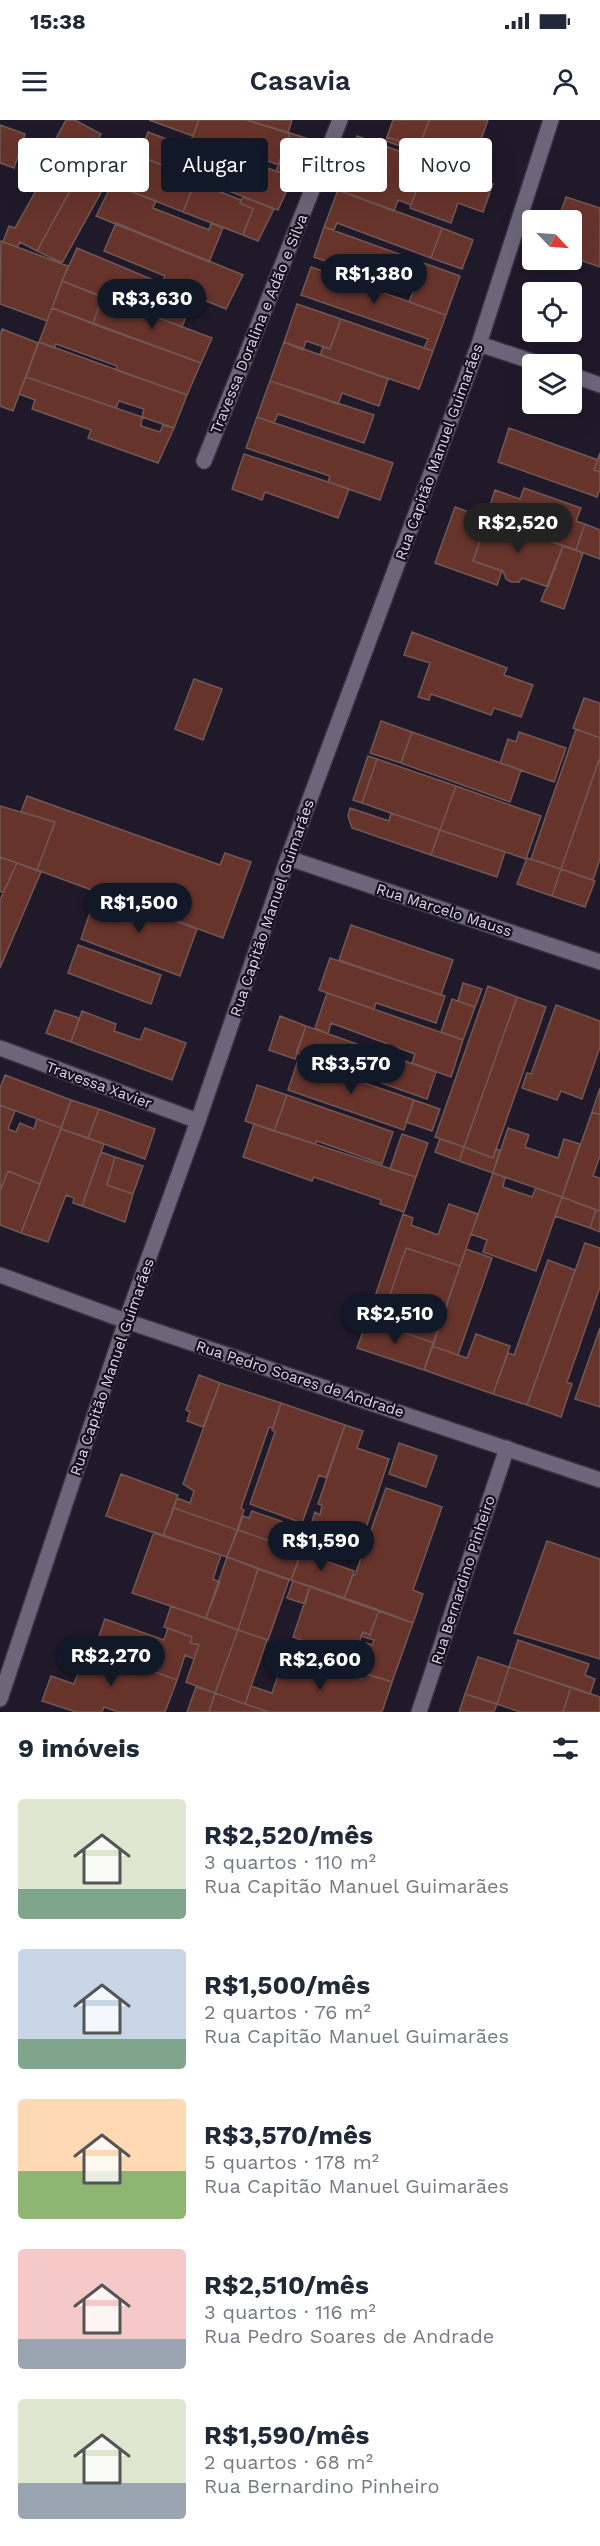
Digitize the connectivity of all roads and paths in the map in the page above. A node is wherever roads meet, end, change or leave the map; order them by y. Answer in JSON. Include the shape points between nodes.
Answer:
{"nodes":[{"id":1,"x":340,"y":120,"type":"edge"},
{"id":2,"x":550,"y":120,"type":"edge"},
{"id":3,"x":479,"y":344,"type":"junction"},
{"id":4,"x":522,"y":358,"type":"edge"},
{"id":5,"x":582,"y":379,"type":"edge"},
{"id":6,"x":600,"y":385,"type":"edge"},
{"id":7,"x":204,"y":461,"type":"dead end"},
{"id":8,"x":288,"y":858,"type":"junction"},
{"id":9,"x":600,"y":962,"type":"edge"},
{"id":10,"x":0,"y":1048,"type":"edge"},
{"id":11,"x":198,"y":1121,"type":"junction"},
{"id":12,"x":0,"y":1275,"type":"edge"},
{"id":13,"x":126,"y":1321,"type":"junction"},
{"id":14,"x":507,"y":1448,"type":"junction"},
{"id":15,"x":600,"y":1480,"type":"edge"},
{"id":16,"x":0,"y":1699,"type":"edge"},
{"id":17,"x":419,"y":1712,"type":"edge"}],
"edges":[{"from":1,"to":7,"type":"street","name":"Travessa Doralina e Adão e Silva"},
{"from":2,"to":3,"type":"street","name":"Rua Capitão Manuel Guimarães"},
{"from":3,"to":4,"type":"street"},
{"from":3,"to":8,"type":"street","name":"Rua Capitão Manuel Guimarães"},
{"from":5,"to":6,"type":"street"},
{"from":8,"to":9,"type":"street","name":"Rua Marcelo Mauss"},
{"from":8,"to":11,"type":"street","name":"Rua Capitão Manuel Guimarães"},
{"from":10,"to":11,"type":"street","name":"Travessa Xavier"},
{"from":11,"to":13,"type":"street","name":"Rua Capitão Manuel Guimarães"},
{"from":12,"to":13,"type":"street","name":"Rua Pedro Soares de Andrade"},
{"from":13,"to":14,"type":"street","name":"Rua Pedro Soares de Andrade"},
{"from":13,"to":16,"type":"street","name":"Rua Capitão Manuel Guimarães"},
{"from":14,"to":15,"type":"street","name":"Rua Pedro Soares de Andrade"},
{"from":14,"to":17,"type":"street","name":"Rua Bernardino Pinheiro"}]}
